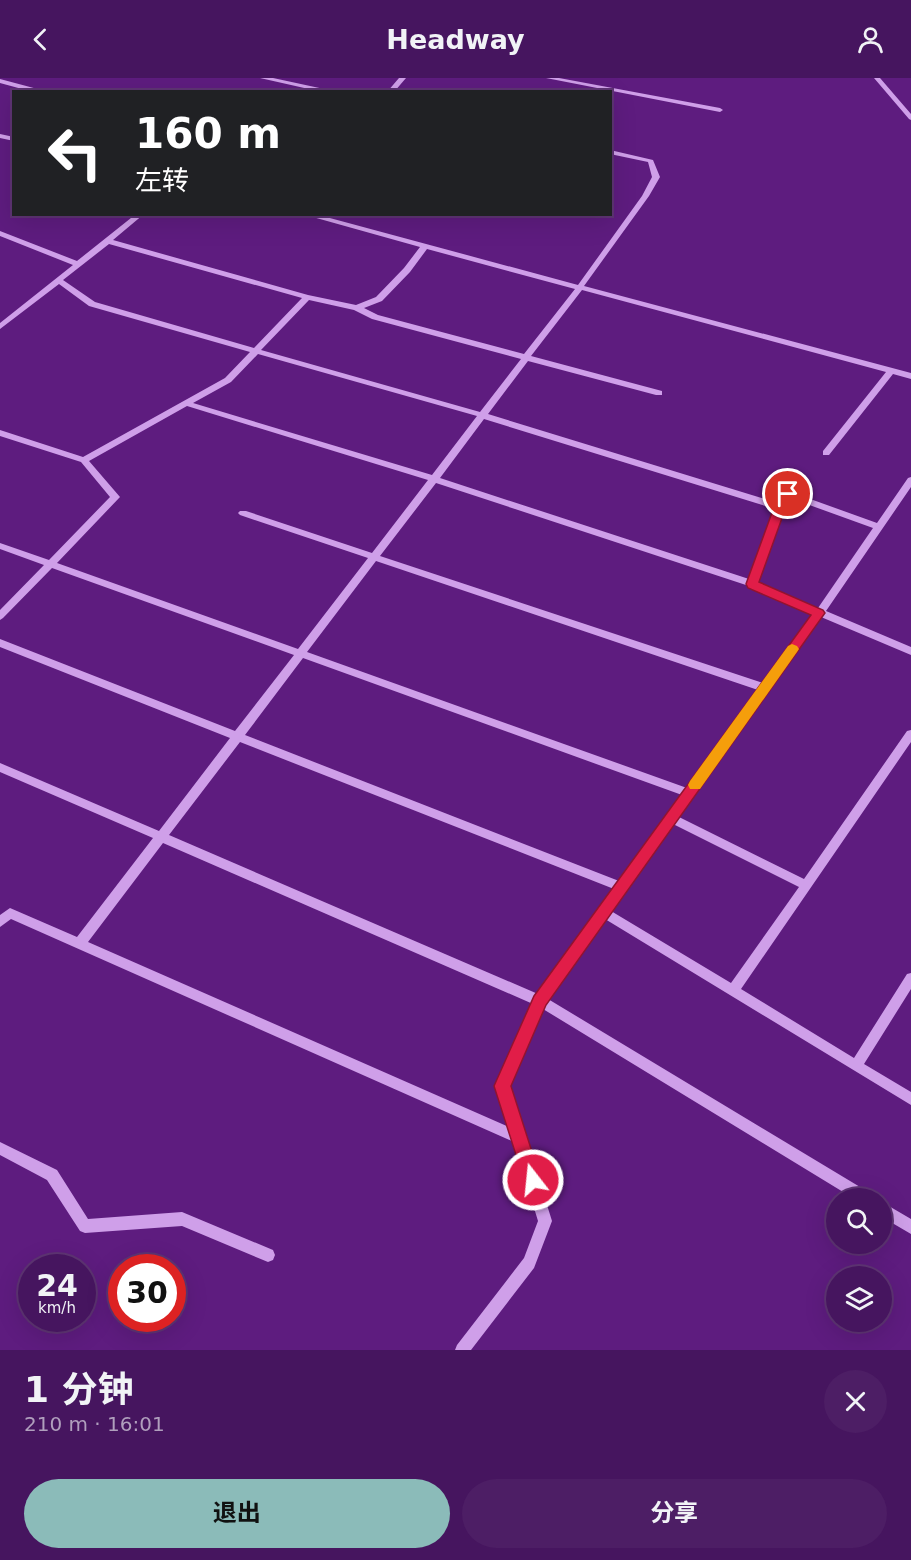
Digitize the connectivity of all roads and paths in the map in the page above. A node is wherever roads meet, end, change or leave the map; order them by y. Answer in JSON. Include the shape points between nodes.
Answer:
{"nodes":[{"id":1,"x":263,"y":78,"type":"edge"},
{"id":2,"x":403,"y":78,"type":"edge"},
{"id":3,"x":549,"y":78,"type":"edge"},
{"id":4,"x":877,"y":78,"type":"edge"},
{"id":5,"x":0,"y":81,"type":"edge"},
{"id":6,"x":35,"y":90,"type":"edge"},
{"id":7,"x":325,"y":90,"type":"edge"},
{"id":8,"x":392,"y":90,"type":"edge"},
{"id":9,"x":720,"y":110,"type":"dead end"},
{"id":10,"x":911,"y":118,"type":"edge"},
{"id":11,"x":612,"y":152,"type":"edge"},
{"id":12,"x":139,"y":216,"type":"edge"},
{"id":13,"x":312,"y":216,"type":"edge"},
{"id":14,"x":0,"y":233,"type":"edge"},
{"id":15,"x":108,"y":241,"type":"junction"},
{"id":16,"x":425,"y":246,"type":"junction"},
{"id":17,"x":77,"y":264,"type":"junction"},
{"id":18,"x":58,"y":280,"type":"junction"},
{"id":19,"x":580,"y":287,"type":"junction"},
{"id":20,"x":307,"y":297,"type":"junction"},
{"id":21,"x":357,"y":308,"type":"junction"},
{"id":22,"x":1,"y":325,"type":"edge"},
{"id":23,"x":256,"y":350,"type":"junction"},
{"id":24,"x":526,"y":357,"type":"junction"},
{"id":25,"x":892,"y":370,"type":"junction"},
{"id":26,"x":911,"y":376,"type":"edge"},
{"id":27,"x":659,"y":393,"type":"dead end"},
{"id":28,"x":185,"y":404,"type":"junction"},
{"id":29,"x":482,"y":415,"type":"junction"},
{"id":30,"x":0,"y":433,"type":"edge"},
{"id":31,"x":826,"y":453,"type":"dead end"},
{"id":32,"x":84,"y":460,"type":"junction"},
{"id":33,"x":434,"y":479,"type":"junction"},
{"id":34,"x":911,"y":480,"type":"edge"},
{"id":35,"x":780,"y":507,"type":"junction"},
{"id":36,"x":243,"y":513,"type":"dead end"},
{"id":37,"x":879,"y":527,"type":"junction"},
{"id":38,"x":0,"y":546,"type":"edge"},
{"id":39,"x":374,"y":557,"type":"junction"},
{"id":40,"x":50,"y":564,"type":"junction"},
{"id":41,"x":752,"y":584,"type":"junction"},
{"id":42,"x":819,"y":613,"type":"junction"},
{"id":43,"x":0,"y":616,"type":"edge"},
{"id":44,"x":0,"y":643,"type":"edge"},
{"id":45,"x":911,"y":651,"type":"edge"},
{"id":46,"x":300,"y":654,"type":"junction"},
{"id":47,"x":765,"y":688,"type":"junction"},
{"id":48,"x":911,"y":734,"type":"edge"},
{"id":49,"x":238,"y":735,"type":"junction"},
{"id":50,"x":0,"y":767,"type":"edge"},
{"id":51,"x":689,"y":793,"type":"junction"},
{"id":52,"x":671,"y":818,"type":"junction"},
{"id":53,"x":161,"y":836,"type":"junction"},
{"id":54,"x":806,"y":885,"type":"junction"},
{"id":55,"x":621,"y":887,"type":"junction"},
{"id":56,"x":603,"y":912,"type":"junction"},
{"id":57,"x":0,"y":922,"type":"edge"},
{"id":58,"x":80,"y":943,"type":"junction"},
{"id":59,"x":911,"y":978,"type":"edge"},
{"id":60,"x":733,"y":991,"type":"junction"},
{"id":61,"x":540,"y":1001,"type":"junction"},
{"id":62,"x":856,"y":1066,"type":"junction"},
{"id":63,"x":911,"y":1099,"type":"edge"},
{"id":64,"x":521,"y":1138,"type":"junction"},
{"id":65,"x":0,"y":1148,"type":"edge"},
{"id":66,"x":849,"y":1188,"type":"edge"},
{"id":67,"x":892,"y":1215,"type":"edge"},
{"id":68,"x":911,"y":1227,"type":"edge"},
{"id":69,"x":268,"y":1255,"type":"dead end"},
{"id":70,"x":462,"y":1350,"type":"edge"}],
"edges":[{"from":1,"to":7,"type":"street"},
{"from":2,"to":8,"type":"street"},
{"from":3,"to":9,"type":"street"},
{"from":4,"to":10,"type":"street"},
{"from":5,"to":6,"type":"street"},
{"from":11,"to":19,"type":"street","via":[[651,160],[656,177]]},
{"from":12,"to":15,"type":"street"},
{"from":13,"to":16,"type":"street"},
{"from":14,"to":17,"type":"street"},
{"from":15,"to":17,"type":"street"},
{"from":15,"to":20,"type":"street"},
{"from":16,"to":19,"type":"street"},
{"from":16,"to":21,"type":"street","via":[[379,299]]},
{"from":17,"to":18,"type":"street"},
{"from":18,"to":22,"type":"street"},
{"from":18,"to":23,"type":"street","via":[[92,304]]},
{"from":19,"to":24,"type":"street"},
{"from":19,"to":25,"type":"street"},
{"from":20,"to":21,"type":"street"},
{"from":20,"to":23,"type":"street"},
{"from":21,"to":24,"type":"street","via":[[375,317]]},
{"from":23,"to":28,"type":"street","via":[[228,380]]},
{"from":23,"to":29,"type":"street"},
{"from":24,"to":27,"type":"street"},
{"from":24,"to":29,"type":"street"},
{"from":25,"to":26,"type":"street"},
{"from":25,"to":31,"type":"street"},
{"from":28,"to":32,"type":"street"},
{"from":28,"to":33,"type":"street"},
{"from":29,"to":33,"type":"street"},
{"from":29,"to":35,"type":"street"},
{"from":30,"to":32,"type":"street"},
{"from":32,"to":40,"type":"street","via":[[115,497]]},
{"from":33,"to":39,"type":"street"},
{"from":33,"to":41,"type":"street"},
{"from":34,"to":37,"type":"street"},
{"from":35,"to":37,"type":"street","via":[[788,494]]},
{"from":35,"to":41,"type":"street"},
{"from":36,"to":39,"type":"street"},
{"from":37,"to":42,"type":"street"},
{"from":38,"to":40,"type":"street"},
{"from":39,"to":46,"type":"street"},
{"from":39,"to":47,"type":"street"},
{"from":40,"to":43,"type":"street"},
{"from":40,"to":46,"type":"street"},
{"from":41,"to":42,"type":"street"},
{"from":42,"to":45,"type":"street"},
{"from":42,"to":47,"type":"street"},
{"from":44,"to":49,"type":"street"},
{"from":46,"to":49,"type":"street"},
{"from":46,"to":51,"type":"street"},
{"from":47,"to":51,"type":"street"},
{"from":48,"to":54,"type":"street"},
{"from":49,"to":53,"type":"street"},
{"from":49,"to":55,"type":"street"},
{"from":50,"to":53,"type":"street"},
{"from":51,"to":52,"type":"street"},
{"from":52,"to":54,"type":"street"},
{"from":52,"to":55,"type":"street"},
{"from":53,"to":58,"type":"street"},
{"from":53,"to":61,"type":"street"},
{"from":54,"to":60,"type":"street"},
{"from":55,"to":56,"type":"street"},
{"from":56,"to":60,"type":"street"},
{"from":56,"to":61,"type":"street"},
{"from":57,"to":58,"type":"street","via":[[10,913]]},
{"from":58,"to":64,"type":"street"},
{"from":59,"to":62,"type":"street"},
{"from":60,"to":62,"type":"street"},
{"from":61,"to":64,"type":"street","via":[[503,1086]]},
{"from":61,"to":66,"type":"street"},
{"from":62,"to":63,"type":"street"},
{"from":64,"to":70,"type":"street","via":[[544,1221],[529,1263]]},
{"from":65,"to":69,"type":"street","via":[[52,1175],[86,1226],[182,1219]]},
{"from":67,"to":68,"type":"street"}]}
